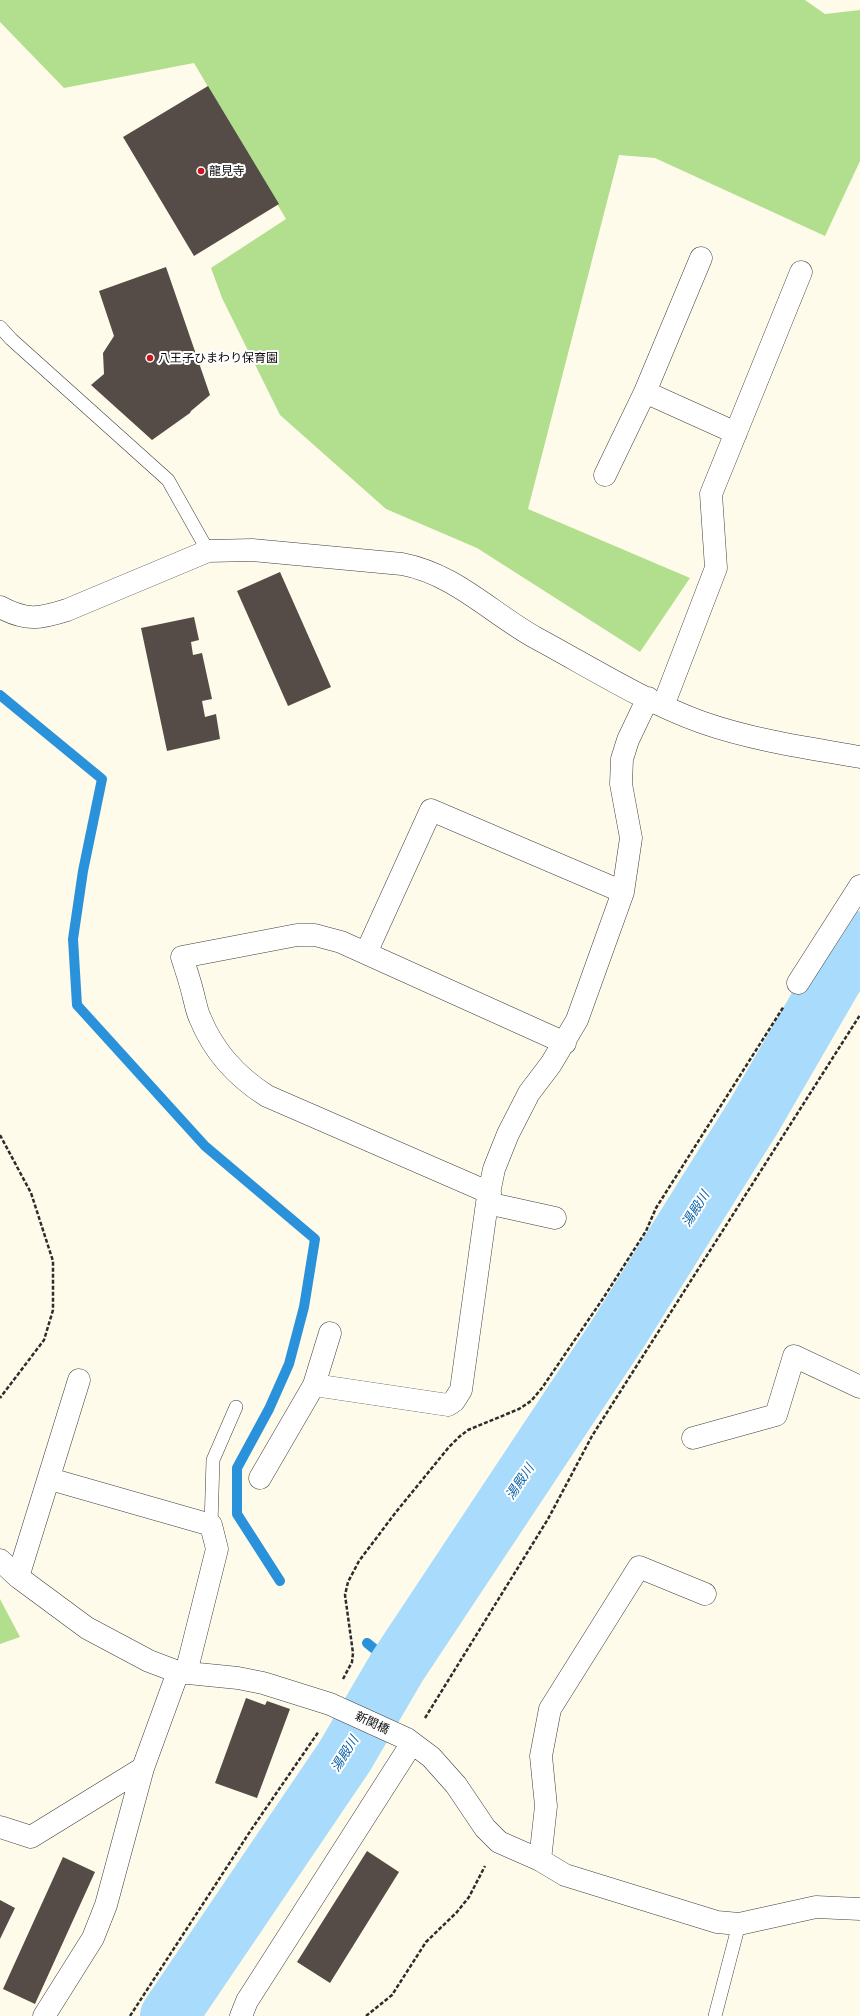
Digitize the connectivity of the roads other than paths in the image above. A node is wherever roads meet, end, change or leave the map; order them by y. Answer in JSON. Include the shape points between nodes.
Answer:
{"nodes":[{"id":1,"x":702,"y":258,"type":"dead end"},
{"id":2,"x":801,"y":272,"type":"dead end"},
{"id":3,"x":0,"y":327,"type":"edge"},
{"id":4,"x":5,"y":343,"type":"edge"},
{"id":5,"x":645,"y":392,"type":"junction"},
{"id":6,"x":736,"y":433,"type":"junction"},
{"id":7,"x":605,"y":475,"type":"dead end"},
{"id":8,"x":208,"y":551,"type":"junction"},
{"id":9,"x":0,"y":607,"type":"edge"},
{"id":10,"x":656,"y":702,"type":"junction"},
{"id":11,"x":860,"y":757,"type":"edge"},
{"id":12,"x":860,"y":886,"type":"edge"},
{"id":13,"x":623,"y":892,"type":"junction"},
{"id":14,"x":366,"y":953,"type":"junction"},
{"id":15,"x":798,"y":983,"type":"road end"},
{"id":16,"x":565,"y":1043,"type":"junction"},
{"id":17,"x":489,"y":1198,"type":"junction"},
{"id":18,"x":555,"y":1218,"type":"dead end"},
{"id":19,"x":330,"y":1333,"type":"dead end"},
{"id":20,"x":79,"y":1380,"type":"dead end"},
{"id":21,"x":314,"y":1385,"type":"junction"},
{"id":22,"x":860,"y":1387,"type":"edge"},
{"id":23,"x":236,"y":1408,"type":"dead end"},
{"id":24,"x":693,"y":1438,"type":"dead end"},
{"id":25,"x":260,"y":1478,"type":"dead end"},
{"id":26,"x":50,"y":1479,"type":"junction"},
{"id":27,"x":211,"y":1525,"type":"junction"},
{"id":28,"x":0,"y":1560,"type":"edge"},
{"id":29,"x":18,"y":1577,"type":"junction"},
{"id":30,"x":705,"y":1594,"type":"dead end"},
{"id":31,"x":182,"y":1673,"type":"junction"},
{"id":32,"x":410,"y":1741,"type":"junction"},
{"id":33,"x":143,"y":1768,"type":"junction"},
{"id":34,"x":0,"y":1827,"type":"edge"},
{"id":35,"x":540,"y":1860,"type":"junction"},
{"id":36,"x":860,"y":1909,"type":"edge"},
{"id":37,"x":739,"y":1924,"type":"junction"},
{"id":38,"x":44,"y":2016,"type":"edge"},
{"id":39,"x":241,"y":2016,"type":"edge"},
{"id":40,"x":715,"y":2016,"type":"edge"}],
"edges":[{"from":1,"to":5,"type":"street"},
{"from":2,"to":6,"type":"street"},
{"from":3,"to":4,"type":"lane"},
{"from":4,"to":8,"type":"lane","via":[[168,480]]},
{"from":5,"to":6,"type":"street"},
{"from":5,"to":7,"type":"street"},
{"from":6,"to":10,"type":"street","via":[[711,494],[716,568]]},
{"from":8,"to":9,"type":"street","via":[[51,615],[25,618]]},
{"from":8,"to":10,"type":"street","via":[[252,550],[421,568],[453,583],[532,636]]},
{"from":10,"to":11,"type":"street","via":[[728,731],[803,748]]},
{"from":10,"to":13,"type":"street","via":[[628,740],[622,759],[621,784],[631,838]]},
{"from":12,"to":15,"type":"street"},
{"from":13,"to":14,"type":"street","via":[[431,810]]},
{"from":13,"to":16,"type":"street","via":[[577,1020]]},
{"from":14,"to":16,"type":"street"},
{"from":14,"to":17,"type":"street","via":[[341,942],[315,935],[278,938],[182,957],[199,1017],[208,1035],[240,1076],[253,1087],[267,1096]]},
{"from":16,"to":17,"type":"street","via":[[529,1093],[508,1134],[494,1169]]},
{"from":17,"to":18,"type":"street"},
{"from":17,"to":21,"type":"street","via":[[461,1390],[454,1401],[448,1405]]},
{"from":19,"to":21,"type":"street"},
{"from":20,"to":26,"type":"street"},
{"from":21,"to":25,"type":"street"},
{"from":22,"to":24,"type":"street","via":[[794,1356],[776,1415]]},
{"from":23,"to":27,"type":"lane","via":[[213,1460]]},
{"from":26,"to":27,"type":"street"},
{"from":26,"to":29,"type":"street"},
{"from":27,"to":31,"type":"street","via":[[217,1549]]},
{"from":28,"to":29,"type":"street","name":"新関橋"},
{"from":29,"to":31,"type":"street","name":"新関橋","via":[[87,1628],[148,1661]]},
{"from":30,"to":35,"type":"street","via":[[639,1567],[550,1709],[541,1756],[546,1806]]},
{"from":31,"to":32,"type":"street","name":"新関橋","via":[[238,1678],[264,1684],[334,1705]]},
{"from":31,"to":33,"type":"street"},
{"from":32,"to":35,"type":"street","name":"新関橋","via":[[431,1757],[456,1785],[485,1828],[499,1842]]},
{"from":32,"to":39,"type":"street","via":[[255,1988]]},
{"from":33,"to":34,"type":"street","via":[[31,1837]]},
{"from":33,"to":38,"type":"street","via":[[106,1905],[92,1938]]},
{"from":35,"to":37,"type":"street","via":[[565,1875],[717,1922]]},
{"from":36,"to":37,"type":"street","via":[[816,1906]]},
{"from":37,"to":40,"type":"lane"}]}
